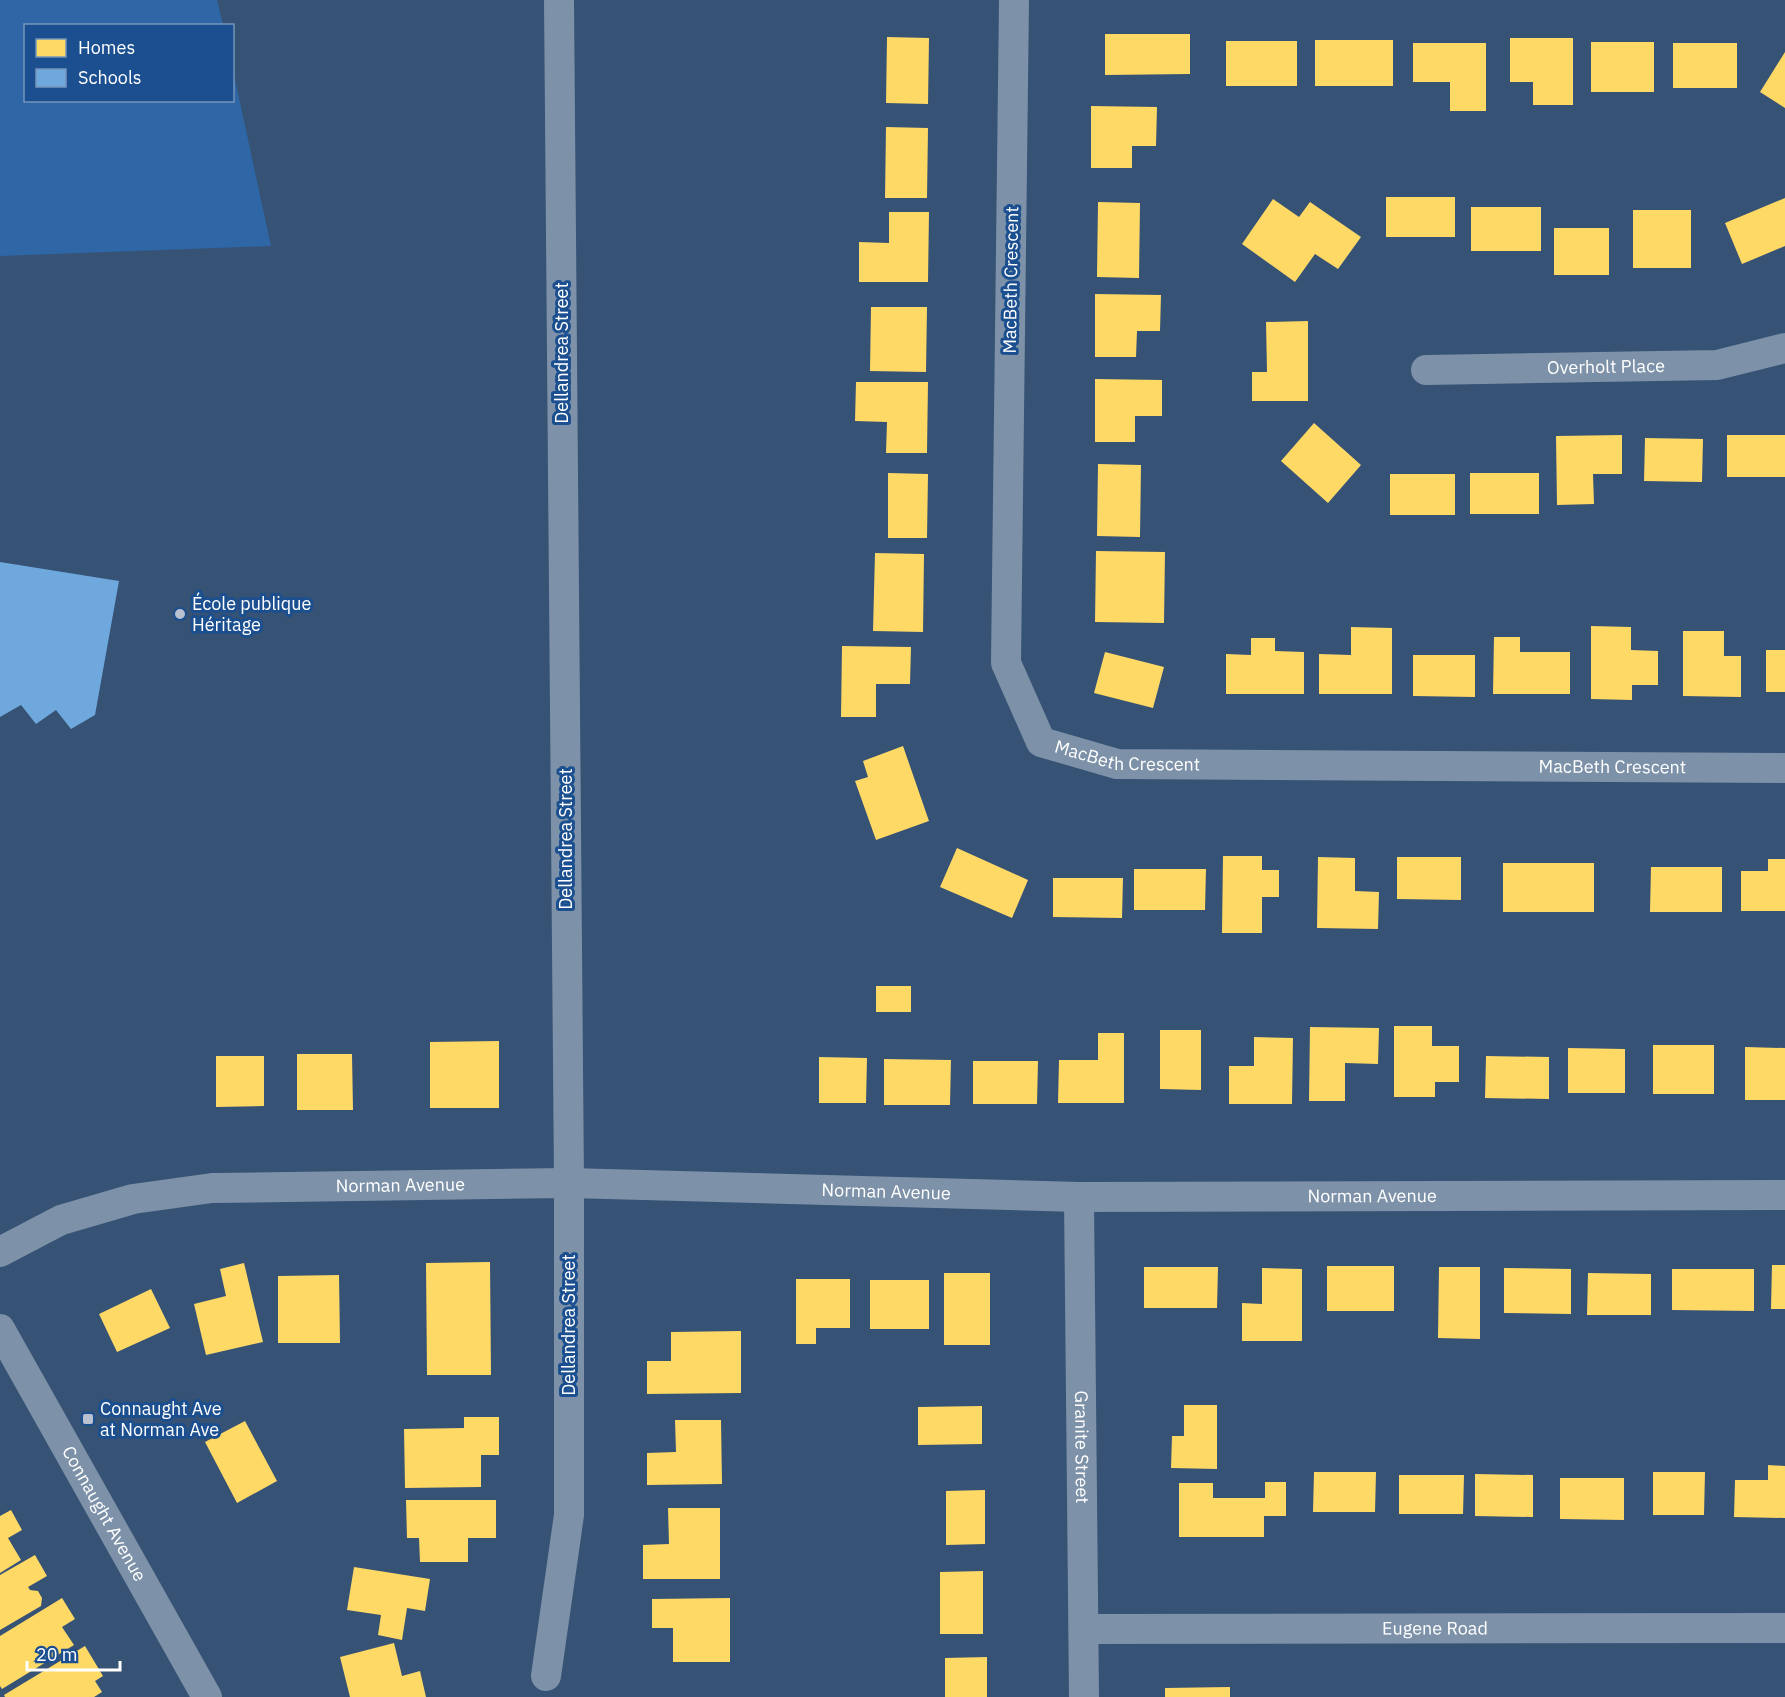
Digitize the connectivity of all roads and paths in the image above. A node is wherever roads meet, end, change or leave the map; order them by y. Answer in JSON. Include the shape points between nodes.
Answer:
{"nodes":[{"id":1,"x":559,"y":0,"type":"edge"},
{"id":2,"x":1014,"y":0,"type":"edge"},
{"id":3,"x":1785,"y":348,"type":"edge"},
{"id":4,"x":1426,"y":370,"type":"dead end"},
{"id":5,"x":1785,"y":768,"type":"edge"},
{"id":6,"x":569,"y":1183,"type":"junction"},
{"id":7,"x":1785,"y":1195,"type":"edge"},
{"id":8,"x":1080,"y":1197,"type":"junction"},
{"id":9,"x":0,"y":1252,"type":"edge"},
{"id":10,"x":0,"y":1329,"type":"edge"},
{"id":11,"x":1785,"y":1628,"type":"edge"},
{"id":12,"x":1084,"y":1629,"type":"junction"},
{"id":13,"x":546,"y":1676,"type":"dead end"},
{"id":14,"x":205,"y":1696,"type":"edge"},
{"id":15,"x":1084,"y":1697,"type":"edge"}],
"edges":[{"from":1,"to":6,"type":"street","name":"Dellandrea Street"},
{"from":2,"to":5,"type":"street","name":"MacBeth Crescent","via":[[1006,663],[1041,742],[1117,764]]},
{"from":3,"to":4,"type":"street","name":"Overholt Place","via":[[1717,365]]},
{"from":6,"to":8,"type":"street","name":"Norman Avenue"},
{"from":6,"to":9,"type":"street","name":"Norman Avenue","via":[[212,1188],[134,1199],[61,1220]]},
{"from":6,"to":13,"type":"street","name":"Dellandrea Street","via":[[569,1515]]},
{"from":7,"to":8,"type":"street","name":"Norman Avenue"},
{"from":8,"to":12,"type":"street","name":"Granite Street"},
{"from":10,"to":14,"type":"street","name":"Connaught Avenue"},
{"from":11,"to":12,"type":"street","name":"Eugene Road"},
{"from":12,"to":15,"type":"street","name":"Granite Street"}]}
